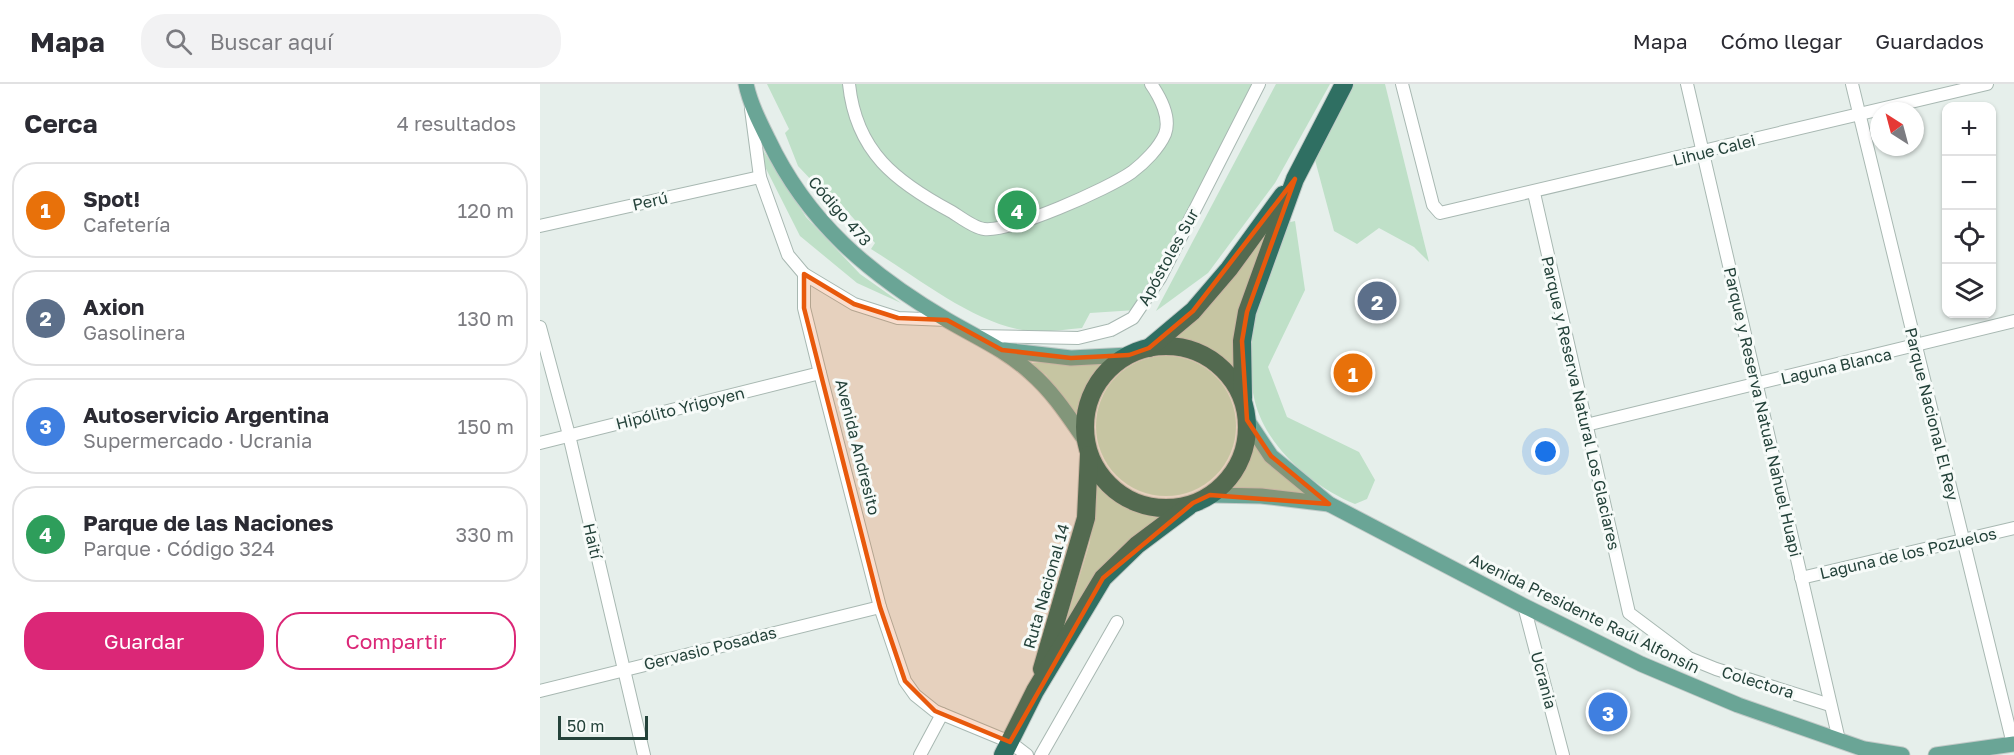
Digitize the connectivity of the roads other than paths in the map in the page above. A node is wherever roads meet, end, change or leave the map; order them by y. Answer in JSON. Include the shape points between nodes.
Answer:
{"nodes":[{"id":1,"x":849,"y":84,"type":"edge"},
{"id":2,"x":1150,"y":84,"type":"edge"},
{"id":3,"x":1260,"y":84,"type":"edge"},
{"id":4,"x":1344,"y":84,"type":"edge"},
{"id":5,"x":1402,"y":84,"type":"edge"},
{"id":6,"x":1687,"y":84,"type":"edge"},
{"id":7,"x":1852,"y":84,"type":"edge"},
{"id":8,"x":1987,"y":84,"type":"edge"},
{"id":9,"x":748,"y":92,"type":"edge"},
{"id":10,"x":1860,"y":115,"type":"junction"},
{"id":11,"x":1703,"y":153,"type":"junction"},
{"id":12,"x":760,"y":177,"type":"junction"},
{"id":13,"x":1295,"y":179,"type":"junction"},
{"id":14,"x":1534,"y":193,"type":"junction"},
{"id":15,"x":540,"y":226,"type":"edge"},
{"id":16,"x":804,"y":274,"type":"junction"},
{"id":17,"x":947,"y":320,"type":"junction"},
{"id":18,"x":2014,"y":321,"type":"edge"},
{"id":19,"x":540,"y":327,"type":"edge"},
{"id":20,"x":976,"y":336,"type":"junction"},
{"id":21,"x":1916,"y":347,"type":"junction"},
{"id":22,"x":1149,"y":348,"type":"junction"},
{"id":23,"x":1002,"y":350,"type":"junction"},
{"id":24,"x":1129,"y":355,"type":"junction"},
{"id":25,"x":820,"y":373,"type":"junction"},
{"id":26,"x":1756,"y":385,"type":"junction"},
{"id":27,"x":1243,"y":402,"type":"junction"},
{"id":28,"x":1247,"y":420,"type":"junction"},
{"id":29,"x":1586,"y":425,"type":"junction"},
{"id":30,"x":569,"y":435,"type":"junction"},
{"id":31,"x":540,"y":442,"type":"edge"},
{"id":32,"x":1087,"y":448,"type":"junction"},
{"id":33,"x":1210,"y":495,"type":"junction"},
{"id":34,"x":1192,"y":503,"type":"junction"},
{"id":35,"x":1329,"y":504,"type":"junction"},
{"id":36,"x":2014,"y":528,"type":"edge"},
{"id":37,"x":1963,"y":540,"type":"junction"},
{"id":38,"x":1801,"y":578,"type":"junction"},
{"id":39,"x":1524,"y":606,"type":"junction"},
{"id":40,"x":880,"y":607,"type":"junction"},
{"id":41,"x":1629,"y":613,"type":"joint"},
{"id":42,"x":1117,"y":622,"type":"dead end"},
{"id":43,"x":623,"y":670,"type":"junction"},
{"id":44,"x":1035,"y":691,"type":"junction"},
{"id":45,"x":540,"y":692,"type":"edge"},
{"id":46,"x":1830,"y":705,"type":"junction"},
{"id":47,"x":942,"y":714,"type":"junction"},
{"id":48,"x":1839,"y":740,"type":"junction"},
{"id":49,"x":2014,"y":744,"type":"edge"},
{"id":50,"x":1007,"y":748,"type":"edge"},
{"id":51,"x":1862,"y":752,"type":"edge"},
{"id":52,"x":1983,"y":752,"type":"edge"},
{"id":53,"x":644,"y":755,"type":"edge"},
{"id":54,"x":920,"y":755,"type":"edge"},
{"id":55,"x":1028,"y":755,"type":"edge"},
{"id":56,"x":1041,"y":755,"type":"edge"},
{"id":57,"x":1563,"y":755,"type":"edge"},
{"id":58,"x":1902,"y":755,"type":"edge"},
{"id":59,"x":1936,"y":755,"type":"edge"}],
"edges":[{"from":1,"to":2,"type":"street","via":[[861,133],[885,168],[915,192],[983,229],[1058,208],[1132,171],[1165,134],[1166,112]]},
{"from":3,"to":20,"type":"street","name":"Apóstoles Sur","via":[[1160,278],[1133,318],[1111,330],[1078,338]]},
{"from":4,"to":13,"type":"highway"},
{"from":5,"to":14,"type":"street","name":"Lihue Calei","via":[[1433,205],[1440,213]]},
{"from":6,"to":11,"type":"street","name":"Parque y Reserva Natual Nahuel Huapi"},
{"from":7,"to":10,"type":"street","name":"Parque Nacional El Rey"},
{"from":8,"to":10,"type":"street","name":"Lihue Calei"},
{"from":9,"to":12,"type":"street"},
{"from":9,"to":17,"type":"main road","name":"Código 473","via":[[786,173],[807,205],[864,264]]},
{"from":10,"to":11,"type":"street","name":"Lihue Calei"},
{"from":10,"to":21,"type":"street","name":"Parque Nacional El Rey"},
{"from":11,"to":14,"type":"street","name":"Lihue Calei"},
{"from":11,"to":26,"type":"street","name":"Parque y Reserva Natual Nahuel Huapi"},
{"from":12,"to":15,"type":"street","name":"Perú"},
{"from":12,"to":16,"type":"street","via":[[784,246]]},
{"from":13,"to":22,"type":"highway","via":[[1193,311]]},
{"from":13,"to":27,"type":"highway","via":[[1247,312],[1242,341]]},
{"from":14,"to":29,"type":"street","name":"Parque y Reserva Natural Los Glaciares"},
{"from":16,"to":17,"type":"street","via":[[854,304],[898,318]]},
{"from":16,"to":25,"type":"street","name":"Avenida Andresito","via":[[804,308]]},
{"from":17,"to":20,"type":"main road","name":"Código 473"},
{"from":18,"to":21,"type":"street","name":"Laguna Blanca"},
{"from":19,"to":30,"type":"street","name":"Haití"},
{"from":20,"to":23,"type":"main road","name":"Código 473"},
{"from":21,"to":26,"type":"street","name":"Laguna Blanca"},
{"from":21,"to":37,"type":"street","name":"Parque Nacional El Rey"},
{"from":22,"to":24,"type":"highway"},
{"from":22,"to":27,"type":"highway","via":[[1173,346],[1196,352],[1217,364],[1233,381]]},
{"from":23,"to":24,"type":"main road","via":[[1071,358]]},
{"from":23,"to":32,"type":"main road","via":[[1049,390]]},
{"from":24,"to":32,"type":"highway","via":[[1109,370],[1094,390],[1086,415]]},
{"from":25,"to":30,"type":"street","name":"Hipólito Yrigoyen"},
{"from":25,"to":40,"type":"street","name":"Avenida Andresito"},
{"from":26,"to":29,"type":"street","name":"Laguna Blanca"},
{"from":26,"to":38,"type":"street","name":"Parque y Reserva Natual Nahuel Huapi"},
{"from":27,"to":28,"type":"highway"},
{"from":28,"to":33,"type":"highway","via":[[1238,463]]},
{"from":28,"to":35,"type":"main road","name":"Avenida Presidente Raúl Alfonsín","via":[[1271,456]]},
{"from":29,"to":41,"type":"street","name":"Parque y Reserva Natural Los Glaciares"},
{"from":30,"to":31,"type":"street","name":"Hipólito Yrigoyen"},
{"from":30,"to":43,"type":"street","name":"Haití"},
{"from":32,"to":34,"type":"highway","via":[[1101,477],[1120,494],[1168,508]]},
{"from":32,"to":44,"type":"highway","name":"Ruta Nacional 14","via":[[1086,518]]},
{"from":33,"to":34,"type":"highway"},
{"from":33,"to":35,"type":"main road","name":"Avenida Presidente Raúl Alfonsín"},
{"from":34,"to":44,"type":"highway","name":"Ruta Nacional 14","via":[[1137,545],[1103,578]]},
{"from":35,"to":39,"type":"main road","name":"Avenida Presidente Raúl Alfonsín"},
{"from":36,"to":37,"type":"street","name":"Laguna de los Pozuelos"},
{"from":37,"to":38,"type":"street","name":"Laguna de los Pozuelos"},
{"from":37,"to":49,"type":"street","name":"Parque Nacional El Rey"},
{"from":38,"to":46,"type":"street","name":"Parque y Reserva Natual Nahuel Huapi"},
{"from":39,"to":48,"type":"main road","name":"Avenida Presidente Raúl Alfonsín","via":[[1727,701]]},
{"from":39,"to":57,"type":"street","name":"Ucrania"},
{"from":40,"to":43,"type":"street","name":"Gervasio Posadas"},
{"from":40,"to":47,"type":"street","name":"Avenida Andresito","via":[[904,681],[915,695]]},
{"from":41,"to":46,"type":"street","name":"Colectora","via":[[1689,658]]},
{"from":42,"to":56,"type":"street"},
{"from":43,"to":45,"type":"street","name":"Gervasio Posadas"},
{"from":43,"to":53,"type":"street","name":"Haití"},
{"from":44,"to":50,"type":"highway","name":"Ruta Nacional 14"},
{"from":46,"to":48,"type":"street","name":"Parque y Reserva Natual Nahuel Huapi"},
{"from":47,"to":50,"type":"street","name":"Avenida Andresito"},
{"from":47,"to":54,"type":"street"},
{"from":48,"to":51,"type":"main road","name":"Avenida Presidente Raúl Alfonsín"},
{"from":49,"to":52,"type":"main road"},
{"from":50,"to":55,"type":"street","name":"Avenida Andresito"},
{"from":51,"to":58,"type":"main road","name":"Avenida Presidente Raúl Alfonsín"},
{"from":52,"to":59,"type":"main road"}]}
